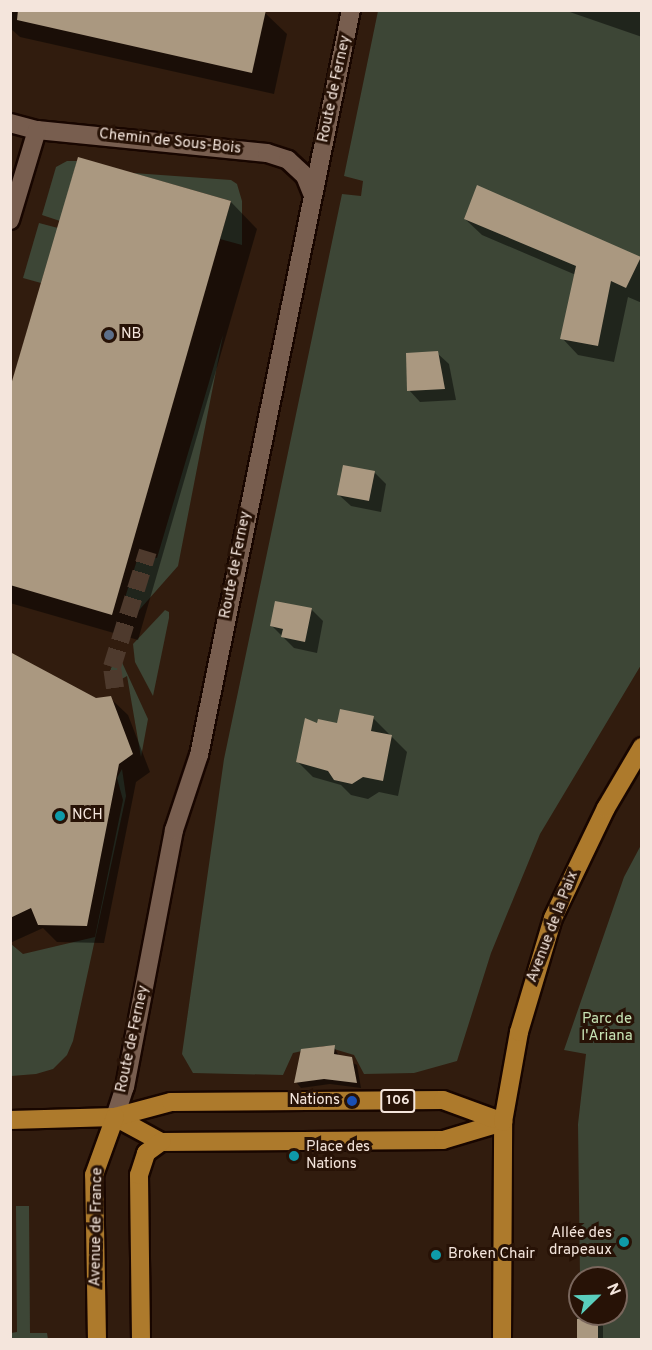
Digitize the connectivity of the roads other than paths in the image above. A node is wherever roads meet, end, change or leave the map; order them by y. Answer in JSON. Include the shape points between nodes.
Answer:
{"nodes":[{"id":1,"x":351,"y":10,"type":"edge"},
{"id":2,"x":10,"y":123,"type":"edge"},
{"id":3,"x":37,"y":130,"type":"junction"},
{"id":4,"x":312,"y":193,"type":"junction"},
{"id":5,"x":10,"y":220,"type":"edge"},
{"id":6,"x":642,"y":747,"type":"edge"},
{"id":7,"x":115,"y":1117,"type":"junction"},
{"id":8,"x":10,"y":1120,"type":"edge"},
{"id":9,"x":504,"y":1122,"type":"junction"},
{"id":10,"x":161,"y":1142,"type":"junction"},
{"id":11,"x":97,"y":1340,"type":"edge"},
{"id":12,"x":141,"y":1340,"type":"edge"},
{"id":13,"x":502,"y":1340,"type":"edge"}],
"edges":[{"from":1,"to":4,"type":"street","name":"Route de Ferney"},
{"from":2,"to":3,"type":"street","name":"Chemin de Sous-Bois"},
{"from":3,"to":4,"type":"street","name":"Chemin de Sous-Bois","via":[[267,153],[288,160],[304,176]]},
{"from":3,"to":5,"type":"street"},
{"from":4,"to":7,"type":"street","name":"Route de Ferney","via":[[199,755],[174,830],[125,1088]]},
{"from":6,"to":9,"type":"main road","name":"Avenue de la Paix","via":[[606,808],[553,918],[529,992]]},
{"from":7,"to":8,"type":"main road"},
{"from":7,"to":9,"type":"main road","number":"106","via":[[171,1102],[442,1100]]},
{"from":7,"to":10,"type":"main road"},
{"from":7,"to":11,"type":"main road","name":"Avenue de France","via":[[94,1175]]},
{"from":9,"to":10,"type":"main road","via":[[443,1140]]},
{"from":9,"to":13,"type":"main road"},
{"from":10,"to":12,"type":"main road","via":[[146,1153],[139,1175]]}]}
